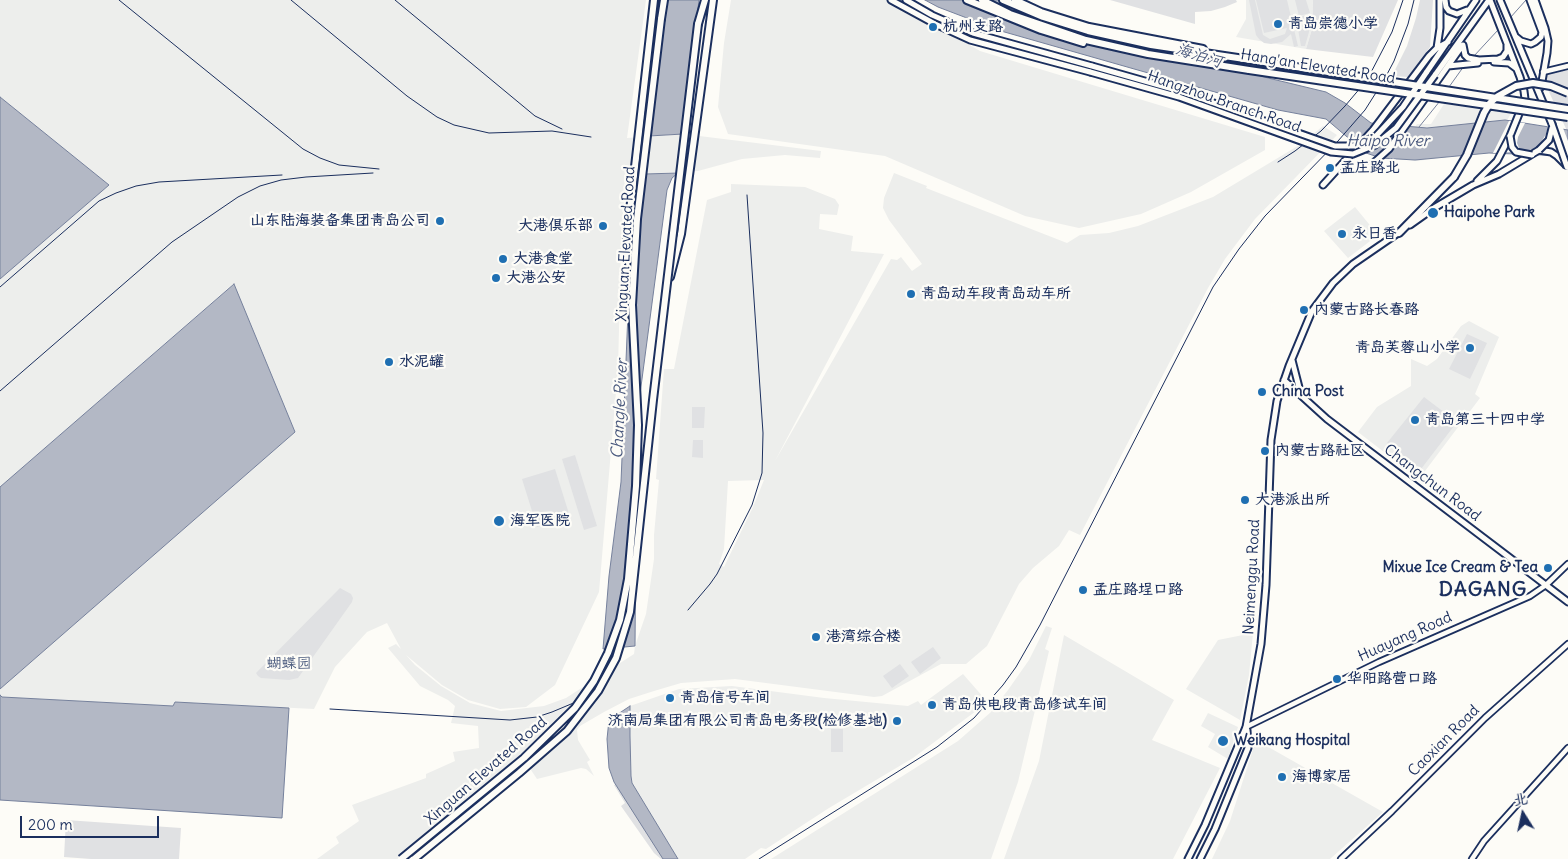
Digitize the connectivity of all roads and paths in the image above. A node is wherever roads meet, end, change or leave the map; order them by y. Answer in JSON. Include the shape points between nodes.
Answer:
{"nodes":[{"id":1,"x":654,"y":0,"type":"edge"},
{"id":2,"x":662,"y":0,"type":"edge"},
{"id":3,"x":699,"y":0,"type":"edge"},
{"id":4,"x":704,"y":0,"type":"edge"},
{"id":5,"x":713,"y":0,"type":"edge"},
{"id":6,"x":891,"y":0,"type":"edge"},
{"id":7,"x":906,"y":0,"type":"edge"},
{"id":8,"x":967,"y":0,"type":"edge"},
{"id":9,"x":982,"y":0,"type":"edge"},
{"id":10,"x":1003,"y":0,"type":"edge"},
{"id":11,"x":1014,"y":0,"type":"edge"},
{"id":12,"x":1440,"y":0,"type":"edge"},
{"id":13,"x":1445,"y":0,"type":"edge"},
{"id":14,"x":1476,"y":0,"type":"edge"},
{"id":15,"x":1489,"y":0,"type":"edge"},
{"id":16,"x":1500,"y":0,"type":"edge"},
{"id":17,"x":1530,"y":0,"type":"edge"},
{"id":18,"x":1535,"y":0,"type":"edge"},
{"id":19,"x":1470,"y":9,"type":"junction"},
{"id":20,"x":698,"y":24,"type":"junction"},
{"id":21,"x":1514,"y":35,"type":"junction"},
{"id":22,"x":1463,"y":37,"type":"junction"},
{"id":23,"x":1448,"y":42,"type":"junction"},
{"id":24,"x":1507,"y":44,"type":"junction"},
{"id":25,"x":1462,"y":46,"type":"junction"},
{"id":26,"x":1437,"y":48,"type":"junction"},
{"id":27,"x":1159,"y":56,"type":"junction"},
{"id":28,"x":1251,"y":60,"type":"junction"},
{"id":29,"x":1478,"y":61,"type":"junction"},
{"id":30,"x":1448,"y":66,"type":"junction"},
{"id":31,"x":1568,"y":66,"type":"edge"},
{"id":32,"x":1091,"y":69,"type":"junction"},
{"id":33,"x":1517,"y":69,"type":"junction"},
{"id":34,"x":1542,"y":72,"type":"junction"},
{"id":35,"x":1437,"y":76,"type":"junction"},
{"id":36,"x":1568,"y":93,"type":"edge"},
{"id":37,"x":1540,"y":94,"type":"junction"},
{"id":38,"x":1568,"y":109,"type":"edge"},
{"id":39,"x":1568,"y":117,"type":"edge"},
{"id":40,"x":1552,"y":124,"type":"junction"},
{"id":41,"x":1510,"y":136,"type":"junction"},
{"id":42,"x":1539,"y":150,"type":"junction"},
{"id":43,"x":1532,"y":155,"type":"junction"},
{"id":44,"x":1369,"y":167,"type":"dead end"},
{"id":45,"x":1568,"y":168,"type":"edge"},
{"id":46,"x":1323,"y":185,"type":"dead end"},
{"id":47,"x":1473,"y":185,"type":"junction"},
{"id":48,"x":1399,"y":233,"type":"junction"},
{"id":49,"x":666,"y":293,"type":"junction"},
{"id":50,"x":632,"y":305,"type":"junction"},
{"id":51,"x":1292,"y":359,"type":"junction"},
{"id":52,"x":1284,"y":380,"type":"junction"},
{"id":53,"x":1301,"y":395,"type":"junction"},
{"id":54,"x":1568,"y":564,"type":"edge"},
{"id":55,"x":1546,"y":585,"type":"junction"},
{"id":56,"x":1568,"y":602,"type":"edge"},
{"id":57,"x":1568,"y":644,"type":"edge"},
{"id":58,"x":1246,"y":727,"type":"junction"},
{"id":59,"x":1568,"y":748,"type":"edge"},
{"id":60,"x":401,"y":859,"type":"edge"},
{"id":61,"x":414,"y":859,"type":"edge"},
{"id":62,"x":1188,"y":859,"type":"edge"},
{"id":63,"x":1200,"y":859,"type":"edge"},
{"id":64,"x":1341,"y":859,"type":"edge"},
{"id":65,"x":1472,"y":859,"type":"edge"}],
"edges":[{"from":1,"to":50,"type":"highway","bridge":true,"via":[[627,237]]},
{"from":2,"to":50,"type":"highway","name":"Xinguan Elevated Road","bridge":true,"via":[[637,219]]},
{"from":3,"to":20,"type":"highway"},
{"from":4,"to":20,"type":"highway"},
{"from":5,"to":49,"type":"highway","bridge":true,"via":[[681,234]]},
{"from":6,"to":32,"type":"main road","name":"Hangzhou Branch Road","via":[[970,40]]},
{"from":7,"to":32,"type":"main road","name":"Hangzhou Branch Road","via":[[973,33]]},
{"from":8,"to":27,"type":"highway","via":[[1069,40]]},
{"from":9,"to":27,"type":"highway","name":"Hang'an Elevated Road","via":[[1010,14],[1086,40]]},
{"from":10,"to":28,"type":"highway","name":"Hang'an Elevated Road","via":[[1088,31],[1151,45]]},
{"from":11,"to":28,"type":"highway","via":[[1089,26]]},
{"from":12,"to":26,"type":"main road"},
{"from":13,"to":19,"type":"main road","via":[[1446,8],[1457,14]]},
{"from":14,"to":19,"type":"main road","name":"Hangzhou Branch Road"},
{"from":15,"to":22,"type":"main road","name":"Hangzhou Branch Road"},
{"from":15,"to":24,"type":"main road"},
{"from":16,"to":21,"type":"main road"},
{"from":17,"to":21,"type":"main road","via":[[1541,37],[1527,44]]},
{"from":18,"to":34,"type":"main road","via":[[1547,35]]},
{"from":19,"to":23,"type":"main road","name":"Hangzhou Branch Road"},
{"from":20,"to":49,"type":"highway","name":"Xinguan Elevated Road","bridge":true},
{"from":21,"to":37,"type":"main road"},
{"from":22,"to":25,"type":"main road"},
{"from":22,"to":35,"type":"main road","name":"Hangzhou Branch Road"},
{"from":23,"to":26,"type":"main road"},
{"from":23,"to":32,"type":"main road","name":"Hangzhou Branch Road","bridge":true,"via":[[1403,107],[1376,136],[1355,146],[1335,146],[1180,91]]},
{"from":24,"to":29,"type":"main road","via":[[1503,57]]},
{"from":24,"to":33,"type":"main road"},
{"from":25,"to":29,"type":"main road","via":[[1468,58]]},
{"from":25,"to":30,"type":"main road"},
{"from":26,"to":46,"type":"main road","bridge":true,"via":[[1373,130]]},
{"from":27,"to":39,"type":"highway","name":"Hang'an Elevated Road","bridge":true},
{"from":28,"to":38,"type":"highway","name":"Hang'an Elevated Road","bridge":true},
{"from":29,"to":30,"type":"main road"},
{"from":29,"to":33,"type":"main road","via":[[1509,63]]},
{"from":30,"to":35,"type":"main road"},
{"from":31,"to":34,"type":"street"},
{"from":32,"to":35,"type":"main road","name":"Hangzhou Branch Road","bridge":true,"via":[[1331,152],[1353,154],[1375,146],[1396,128]]},
{"from":33,"to":41,"type":"main road","via":[[1525,99]]},
{"from":34,"to":37,"type":"main road"},
{"from":35,"to":44,"type":"main road","bridge":true,"via":[[1389,149]]},
{"from":36,"to":48,"type":"highway","bridge":true,"via":[[1551,86],[1533,84],[1516,86],[1498,96],[1484,113],[1454,178]]},
{"from":37,"to":40,"type":"main road","bridge":true},
{"from":40,"to":42,"type":"main road","bridge":true,"via":[[1550,140]]},
{"from":40,"to":45,"type":"main road","bridge":true},
{"from":41,"to":43,"type":"main road","bridge":true,"via":[[1516,152]]},
{"from":41,"to":47,"type":"main road","via":[[1497,162]]},
{"from":42,"to":43,"type":"main road","bridge":true},
{"from":42,"to":45,"type":"main road","bridge":true,"via":[[1558,156]]},
{"from":43,"to":47,"type":"main road"},
{"from":47,"to":48,"type":"main road","name":"Neimenggu Road"},
{"from":48,"to":51,"type":"main road","name":"Neimenggu Road","via":[[1353,264],[1333,283],[1312,311]]},
{"from":49,"to":61,"type":"highway","name":"Xinguan Elevated Road","bridge":true,"via":[[630,612],[616,658],[598,691],[566,731]]},
{"from":50,"to":60,"type":"highway","name":"Xinguan Elevated Road","bridge":true,"via":[[638,425],[635,496],[628,579],[620,620],[608,653],[575,708],[524,758]]},
{"from":51,"to":52,"type":"main road","name":"Neimenggu Road"},
{"from":51,"to":53,"type":"main road"},
{"from":52,"to":53,"type":"main road","name":"Changchun Road"},
{"from":52,"to":58,"type":"main road","name":"Neimenggu Road","via":[[1276,401],[1272,440],[1261,644]]},
{"from":53,"to":55,"type":"main road","name":"Changchun Road"},
{"from":54,"to":55,"type":"street","name":"Huayang Road"},
{"from":55,"to":56,"type":"main road","name":"Changchun Road"},
{"from":55,"to":58,"type":"street","name":"Huayang Road","via":[[1530,596],[1379,662]]},
{"from":57,"to":64,"type":"street","name":"Caoxian Road","via":[[1485,718]]},
{"from":58,"to":62,"type":"main road"},
{"from":58,"to":63,"type":"main road","via":[[1248,748]]},
{"from":59,"to":65,"type":"street","via":[[1484,841]]}]}
